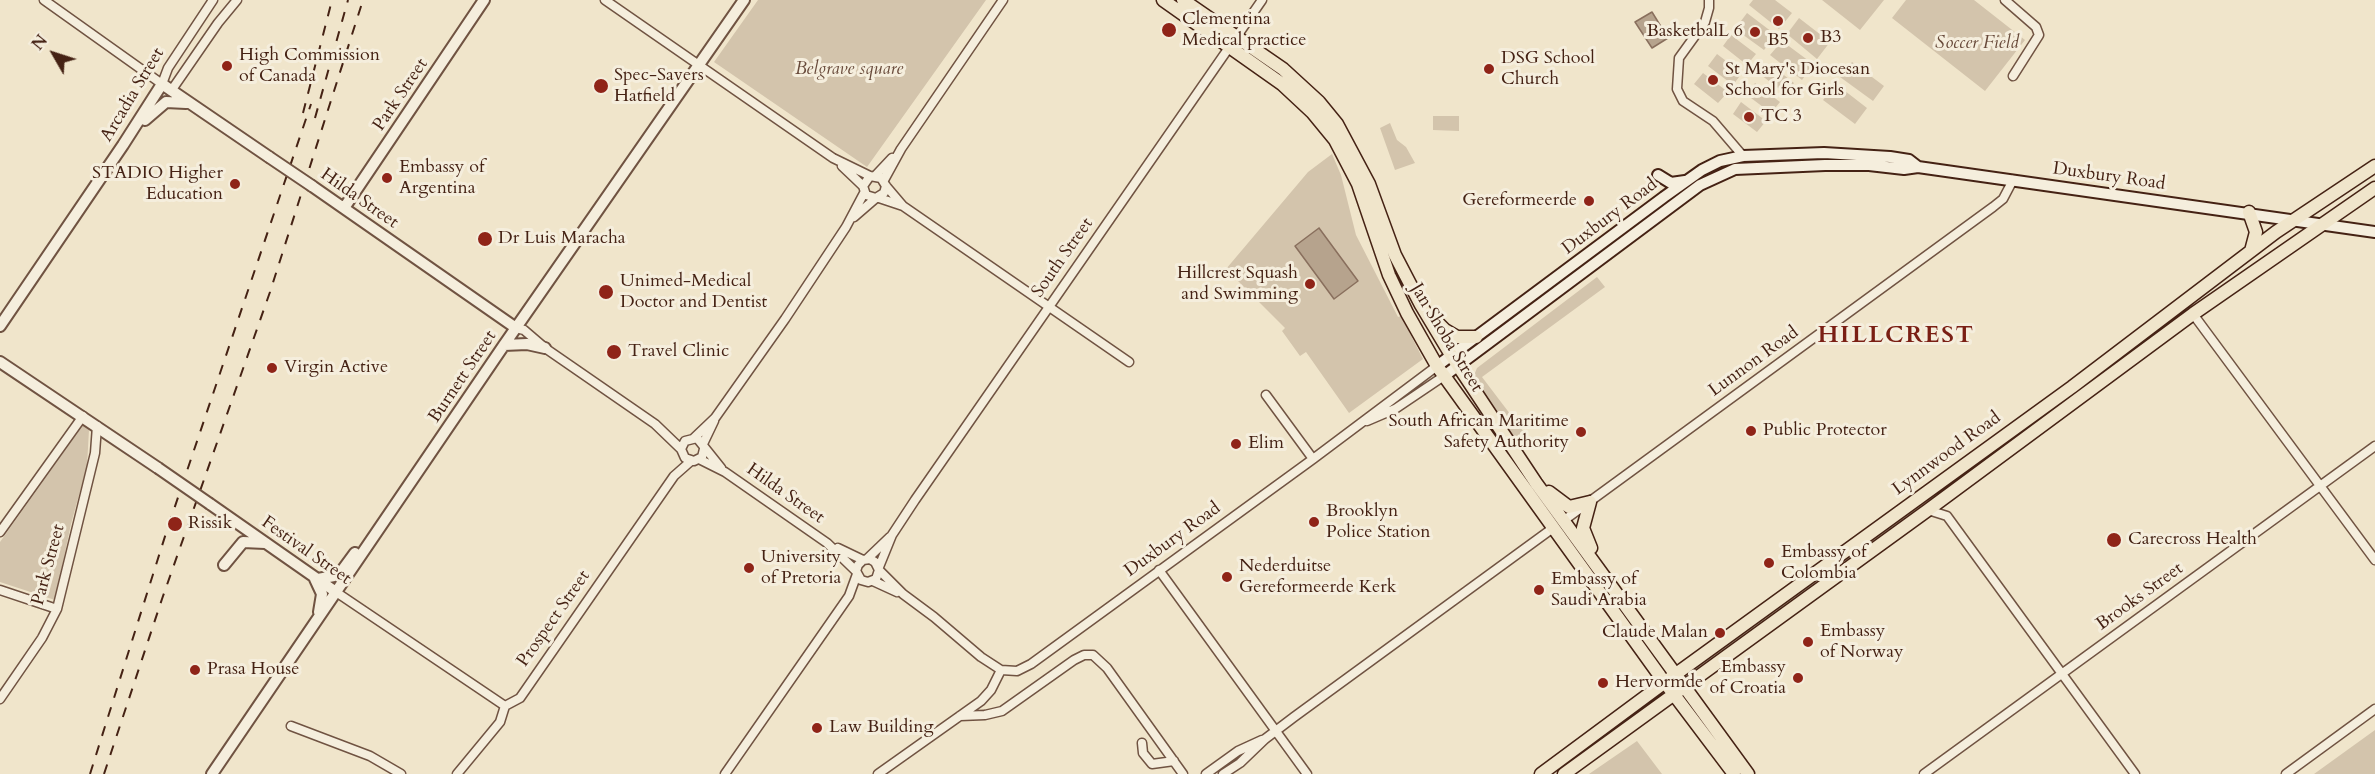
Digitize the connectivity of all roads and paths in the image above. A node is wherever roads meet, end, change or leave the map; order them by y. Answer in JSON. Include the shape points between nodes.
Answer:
{"nodes":[{"id":1,"x":44,"y":0,"type":"edge"},
{"id":2,"x":213,"y":0,"type":"edge"},
{"id":3,"x":237,"y":0,"type":"edge"},
{"id":4,"x":484,"y":0,"type":"edge"},
{"id":5,"x":605,"y":0,"type":"edge"},
{"id":6,"x":744,"y":0,"type":"edge"},
{"id":7,"x":1004,"y":0,"type":"edge"},
{"id":8,"x":1163,"y":0,"type":"edge"},
{"id":9,"x":1183,"y":0,"type":"edge"},
{"id":10,"x":1262,"y":0,"type":"edge"},
{"id":11,"x":1709,"y":0,"type":"edge"},
{"id":12,"x":2005,"y":0,"type":"edge"},
{"id":13,"x":1232,"y":41,"type":"junction"},
{"id":14,"x":700,"y":65,"type":"junction"},
{"id":15,"x":2013,"y":76,"type":"dead end"},
{"id":16,"x":166,"y":87,"type":"junction"},
{"id":17,"x":190,"y":104,"type":"junction"},
{"id":18,"x":123,"y":145,"type":"junction"},
{"id":19,"x":1743,"y":156,"type":"junction"},
{"id":20,"x":833,"y":158,"type":"junction"},
{"id":21,"x":2375,"y":166,"type":"edge"},
{"id":22,"x":1918,"y":167,"type":"junction"},
{"id":23,"x":1658,"y":175,"type":"dead end"},
{"id":24,"x":1710,"y":179,"type":"junction"},
{"id":25,"x":879,"y":180,"type":"junction"},
{"id":26,"x":1687,"y":180,"type":"junction"},
{"id":27,"x":2013,"y":180,"type":"junction"},
{"id":28,"x":2375,"y":188,"type":"edge"},
{"id":29,"x":864,"y":190,"type":"junction"},
{"id":30,"x":1664,"y":197,"type":"junction"},
{"id":31,"x":878,"y":198,"type":"junction"},
{"id":32,"x":903,"y":206,"type":"junction"},
{"id":33,"x":344,"y":208,"type":"junction"},
{"id":34,"x":2250,"y":212,"type":"junction"},
{"id":35,"x":2296,"y":219,"type":"junction"},
{"id":36,"x":2321,"y":224,"type":"junction"},
{"id":37,"x":846,"y":227,"type":"junction"},
{"id":38,"x":1636,"y":232,"type":"junction"},
{"id":39,"x":2375,"y":232,"type":"edge"},
{"id":40,"x":2250,"y":252,"type":"junction"},
{"id":41,"x":1421,"y":305,"type":"junction"},
{"id":42,"x":1049,"y":306,"type":"junction"},
{"id":43,"x":2193,"y":314,"type":"junction"},
{"id":44,"x":2161,"y":319,"type":"junction"},
{"id":45,"x":0,"y":326,"type":"edge"},
{"id":46,"x":516,"y":328,"type":"junction"},
{"id":47,"x":1476,"y":337,"type":"junction"},
{"id":48,"x":504,"y":345,"type":"junction"},
{"id":49,"x":545,"y":348,"type":"junction"},
{"id":50,"x":1454,"y":361,"type":"junction"},
{"id":51,"x":0,"y":362,"type":"edge"},
{"id":52,"x":1130,"y":362,"type":"dead end"},
{"id":53,"x":1441,"y":371,"type":"junction"},
{"id":54,"x":1266,"y":394,"type":"dead end"},
{"id":55,"x":82,"y":416,"type":"junction"},
{"id":56,"x":715,"y":418,"type":"junction"},
{"id":57,"x":656,"y":424,"type":"junction"},
{"id":58,"x":97,"y":426,"type":"junction"},
{"id":59,"x":691,"y":438,"type":"junction"},
{"id":60,"x":704,"y":446,"type":"junction"},
{"id":61,"x":2375,"y":446,"type":"edge"},
{"id":62,"x":681,"y":451,"type":"junction"},
{"id":63,"x":1313,"y":459,"type":"junction"},
{"id":64,"x":695,"y":460,"type":"junction"},
{"id":65,"x":725,"y":472,"type":"junction"},
{"id":66,"x":674,"y":476,"type":"junction"},
{"id":67,"x":1535,"y":481,"type":"junction"},
{"id":68,"x":2321,"y":486,"type":"junction"},
{"id":69,"x":1947,"y":495,"type":"junction"},
{"id":70,"x":1590,"y":502,"type":"junction"},
{"id":71,"x":1928,"y":510,"type":"junction"},
{"id":72,"x":392,"y":511,"type":"junction"},
{"id":73,"x":1947,"y":516,"type":"junction"},
{"id":74,"x":1558,"y":524,"type":"junction"},
{"id":75,"x":0,"y":532,"type":"edge"},
{"id":76,"x":892,"y":535,"type":"junction"},
{"id":77,"x":265,"y":543,"type":"junction"},
{"id":78,"x":827,"y":543,"type":"junction"},
{"id":79,"x":865,"y":560,"type":"junction"},
{"id":80,"x":2375,"y":560,"type":"edge"},
{"id":81,"x":224,"y":565,"type":"dead end"},
{"id":82,"x":879,"y":568,"type":"junction"},
{"id":83,"x":1598,"y":568,"type":"junction"},
{"id":84,"x":1159,"y":570,"type":"junction"},
{"id":85,"x":856,"y":573,"type":"junction"},
{"id":86,"x":316,"y":578,"type":"junction"},
{"id":87,"x":871,"y":582,"type":"junction"},
{"id":88,"x":0,"y":590,"type":"edge"},
{"id":89,"x":336,"y":592,"type":"junction"},
{"id":90,"x":903,"y":594,"type":"junction"},
{"id":91,"x":849,"y":596,"type":"junction"},
{"id":92,"x":57,"y":609,"type":"junction"},
{"id":93,"x":316,"y":621,"type":"junction"},
{"id":94,"x":1001,"y":670,"type":"junction"},
{"id":95,"x":1676,"y":674,"type":"junction"},
{"id":96,"x":2062,"y":674,"type":"junction"},
{"id":97,"x":1665,"y":682,"type":"junction"},
{"id":98,"x":1680,"y":690,"type":"junction"},
{"id":99,"x":0,"y":699,"type":"edge"},
{"id":100,"x":505,"y":706,"type":"junction"},
{"id":101,"x":2375,"y":709,"type":"edge"},
{"id":102,"x":960,"y":716,"type":"junction"},
{"id":103,"x":291,"y":726,"type":"dead end"},
{"id":104,"x":1277,"y":730,"type":"junction"},
{"id":105,"x":1265,"y":738,"type":"junction"},
{"id":106,"x":1142,"y":743,"type":"dead end"},
{"id":107,"x":1174,"y":762,"type":"junction"},
{"id":108,"x":212,"y":774,"type":"edge"},
{"id":109,"x":401,"y":774,"type":"edge"},
{"id":110,"x":457,"y":774,"type":"edge"},
{"id":111,"x":725,"y":774,"type":"edge"},
{"id":112,"x":878,"y":774,"type":"edge"},
{"id":113,"x":1183,"y":774,"type":"edge"},
{"id":114,"x":1206,"y":774,"type":"edge"},
{"id":115,"x":1223,"y":774,"type":"edge"},
{"id":116,"x":1307,"y":774,"type":"edge"},
{"id":117,"x":1541,"y":774,"type":"edge"},
{"id":118,"x":1564,"y":774,"type":"edge"},
{"id":119,"x":1734,"y":774,"type":"edge"},
{"id":120,"x":1748,"y":774,"type":"edge"},
{"id":121,"x":1924,"y":774,"type":"edge"},
{"id":122,"x":2135,"y":774,"type":"edge"},
{"id":123,"x":2286,"y":774,"type":"edge"}],
"edges":[{"from":1,"to":16,"type":"street","name":"Hilda Street"},
{"from":2,"to":16,"type":"street","name":"Arcadia Street","via":[[168,68]]},
{"from":3,"to":16,"type":"street","name":"Arcadia Street"},
{"from":4,"to":33,"type":"street","name":"Park Street"},
{"from":5,"to":14,"type":"street"},
{"from":6,"to":14,"type":"street","name":"Burnett Street"},
{"from":7,"to":25,"type":"street"},
{"from":8,"to":13,"type":"main road","name":"Jan Shoba Street"},
{"from":9,"to":13,"type":"main road","name":"Jan Shoba Street"},
{"from":10,"to":13,"type":"street","name":"South Street"},
{"from":11,"to":19,"type":"street","via":[[1705,22],[1677,64],[1677,89],[1683,101],[1713,121]]},
{"from":12,"to":15,"type":"street","via":[[2036,27],[2039,35]]},
{"from":13,"to":41,"type":"main road","name":"Jan Shoba Street","via":[[1297,80],[1337,124],[1369,184],[1395,255]]},
{"from":13,"to":42,"type":"street","name":"South Street"},
{"from":13,"to":53,"type":"main road","name":"Jan Shoba Street","via":[[1312,112],[1335,140],[1358,184],[1389,275]]},
{"from":14,"to":20,"type":"street"},
{"from":14,"to":46,"type":"street","name":"Burnett Street"},
{"from":16,"to":17,"type":"street","name":"Hilda Street"},
{"from":16,"to":18,"type":"street","name":"Arcadia Street"},
{"from":17,"to":18,"type":"street","via":[[171,101],[160,105]]},
{"from":17,"to":33,"type":"street","name":"Hilda Street","bridge":true},
{"from":18,"to":45,"type":"street","name":"Arcadia Street"},
{"from":19,"to":22,"type":"street","name":"Duxbury Road","via":[[1866,154],[1904,159]]},
{"from":19,"to":26,"type":"street","name":"Duxbury Road","via":[[1720,160]]},
{"from":20,"to":25,"type":"street"},
{"from":20,"to":29,"type":"street"},
{"from":21,"to":35,"type":"main road","name":"Lynnwood Road"},
{"from":22,"to":24,"type":"street","name":"Duxbury Road","via":[[1745,168]]},
{"from":22,"to":27,"type":"street","name":"Duxbury Road"},
{"from":23,"to":26,"type":"street","via":[[1671,183]]},
{"from":24,"to":30,"type":"street","via":[[1676,197]]},
{"from":24,"to":38,"type":"street","name":"Duxbury Road"},
{"from":25,"to":29,"type":"street"},
{"from":25,"to":31,"type":"street","via":[[884,193]]},
{"from":25,"to":32,"type":"street"},
{"from":26,"to":30,"type":"street","name":"Duxbury Road"},
{"from":27,"to":34,"type":"street","name":"Duxbury Road"},
{"from":27,"to":70,"type":"street","name":"Lunnon Road","via":[[1998,203]]},
{"from":28,"to":36,"type":"main road","name":"Lynnwood Road"},
{"from":29,"to":31,"type":"street","via":[[869,197]]},
{"from":29,"to":37,"type":"street"},
{"from":30,"to":38,"type":"street","via":[[1654,215]]},
{"from":30,"to":47,"type":"street","name":"Duxbury Road"},
{"from":31,"to":32,"type":"street"},
{"from":31,"to":37,"type":"street"},
{"from":32,"to":42,"type":"street"},
{"from":33,"to":46,"type":"street","name":"Hilda Street"},
{"from":34,"to":35,"type":"street","name":"Duxbury Road"},
{"from":34,"to":40,"type":"main road","via":[[2256,232]]},
{"from":35,"to":36,"type":"street","name":"Duxbury Road"},
{"from":35,"to":40,"type":"main road","name":"Lynnwood Road"},
{"from":36,"to":39,"type":"street","name":"Duxbury Road"},
{"from":36,"to":43,"type":"main road","name":"Lynnwood Road"},
{"from":37,"to":56,"type":"street"},
{"from":38,"to":50,"type":"street","name":"Duxbury Road"},
{"from":40,"to":44,"type":"main road","name":"Lynnwood Road"},
{"from":41,"to":47,"type":"main road","via":[[1451,335]]},
{"from":41,"to":50,"type":"main road","name":"Jan Shoba Street"},
{"from":42,"to":52,"type":"street"},
{"from":42,"to":76,"type":"street","name":"South Street"},
{"from":43,"to":44,"type":"main road","via":[[2186,310]]},
{"from":43,"to":68,"type":"street"},
{"from":43,"to":69,"type":"main road","name":"Lynnwood Road"},
{"from":44,"to":95,"type":"main road","name":"Lynnwood Road"},
{"from":46,"to":48,"type":"street","name":"Burnett Street"},
{"from":46,"to":49,"type":"street","name":"Hilda Street","via":[[525,330]]},
{"from":47,"to":50,"type":"street","name":"Duxbury Road"},
{"from":48,"to":49,"type":"street"},
{"from":48,"to":72,"type":"street","name":"Burnett Street"},
{"from":49,"to":57,"type":"street","name":"Hilda Street"},
{"from":50,"to":53,"type":"street","name":"Duxbury Road"},
{"from":50,"to":67,"type":"main road","name":"Jan Shoba Street"},
{"from":51,"to":55,"type":"street","name":"Festival Street"},
{"from":53,"to":63,"type":"street","name":"Duxbury Road","via":[[1395,409],[1360,424]]},
{"from":53,"to":74,"type":"main road","name":"Jan Shoba Street"},
{"from":54,"to":63,"type":"street"},
{"from":55,"to":58,"type":"street","name":"Festival Street"},
{"from":55,"to":75,"type":"street"},
{"from":56,"to":59,"type":"street"},
{"from":56,"to":60,"type":"street"},
{"from":57,"to":59,"type":"street","name":"Hilda Street"},
{"from":57,"to":62,"type":"street","name":"Hilda Street"},
{"from":58,"to":77,"type":"street","name":"Festival Street","bridge":true},
{"from":58,"to":92,"type":"street","name":"Park Street","via":[[95,453]]},
{"from":59,"to":60,"type":"street"},
{"from":59,"to":62,"type":"street","via":[[683,443]]},
{"from":60,"to":64,"type":"street"},
{"from":60,"to":65,"type":"street","name":"Hilda Street"},
{"from":61,"to":68,"type":"street","name":"Brooks Street"},
{"from":62,"to":64,"type":"street","via":[[685,458]]},
{"from":62,"to":66,"type":"street","name":"Prospect Street"},
{"from":63,"to":84,"type":"street","name":"Duxbury Road"},
{"from":64,"to":65,"type":"street","name":"Hilda Street"},
{"from":64,"to":66,"type":"street","name":"Prospect Street"},
{"from":65,"to":78,"type":"street","name":"Hilda Street"},
{"from":66,"to":100,"type":"street","name":"Prospect Street","via":[[520,698]]},
{"from":67,"to":70,"type":"main road","via":[[1569,507]]},
{"from":67,"to":74,"type":"main road"},
{"from":68,"to":80,"type":"street"},
{"from":68,"to":96,"type":"street","name":"Brooks Street"},
{"from":69,"to":71,"type":"main road","name":"Lynnwood Road"},
{"from":69,"to":73,"type":"street"},
{"from":70,"to":74,"type":"street","name":"Lunnon Road"},
{"from":70,"to":83,"type":"main road","via":[[1582,528]]},
{"from":71,"to":73,"type":"street"},
{"from":71,"to":98,"type":"main road","name":"Lynnwood Road"},
{"from":72,"to":86,"type":"street","via":[[377,523],[341,572]]},
{"from":72,"to":89,"type":"street","name":"Burnett Street"},
{"from":73,"to":96,"type":"street"},
{"from":74,"to":83,"type":"main road","name":"Jan Shoba Street"},
{"from":74,"to":97,"type":"main road","name":"Jan Shoba Street"},
{"from":74,"to":104,"type":"street","name":"Lunnon Road"},
{"from":76,"to":79,"type":"street","name":"South Street"},
{"from":76,"to":82,"type":"street","name":"South Street"},
{"from":77,"to":81,"type":"street","via":[[243,542]]},
{"from":77,"to":86,"type":"street","name":"Festival Street"},
{"from":78,"to":79,"type":"street","name":"Hilda Street"},
{"from":78,"to":85,"type":"street","name":"Hilda Street"},
{"from":79,"to":82,"type":"street","via":[[875,562]]},
{"from":79,"to":85,"type":"street"},
{"from":82,"to":87,"type":"street"},
{"from":82,"to":90,"type":"street"},
{"from":83,"to":95,"type":"main road","name":"Jan Shoba Street"},
{"from":84,"to":94,"type":"street","name":"Duxbury Road","via":[[1031,663],[1017,671]]},
{"from":84,"to":104,"type":"street"},
{"from":85,"to":87,"type":"street","via":[[861,580]]},
{"from":85,"to":91,"type":"street"},
{"from":86,"to":89,"type":"street","name":"Festival Street"},
{"from":86,"to":93,"type":"street","via":[[322,594]]},
{"from":87,"to":90,"type":"street"},
{"from":87,"to":91,"type":"street"},
{"from":88,"to":92,"type":"street"},
{"from":89,"to":93,"type":"street","name":"Burnett Street"},
{"from":89,"to":100,"type":"street","name":"Festival Street"},
{"from":90,"to":94,"type":"street"},
{"from":91,"to":111,"type":"street"},
{"from":92,"to":99,"type":"street","name":"Park Street"},
{"from":93,"to":108,"type":"street","name":"Burnett Street"},
{"from":94,"to":102,"type":"street","via":[[987,695]]},
{"from":95,"to":97,"type":"main road","name":"Lynnwood Road"},
{"from":95,"to":98,"type":"main road","name":"Jan Shoba Street"},
{"from":96,"to":121,"type":"street","name":"Brooks Street"},
{"from":96,"to":122,"type":"street"},
{"from":97,"to":98,"type":"main road","name":"Jan Shoba Street"},
{"from":97,"to":117,"type":"main road","name":"Lynnwood Road"},
{"from":98,"to":118,"type":"main road","name":"Lynnwood Road"},
{"from":98,"to":119,"type":"main road","name":"Jan Shoba Street"},
{"from":98,"to":120,"type":"main road","name":"Jan Shoba Street"},
{"from":100,"to":110,"type":"street","name":"Prospect Street","via":[[500,722]]},
{"from":101,"to":123,"type":"street"},
{"from":102,"to":107,"type":"street","via":[[1002,711],[1074,660],[1089,654],[1107,668]]},
{"from":102,"to":112,"type":"street"},
{"from":103,"to":109,"type":"street","via":[[370,756]]},
{"from":104,"to":105,"type":"street","name":"Lunnon Road"},
{"from":104,"to":116,"type":"street"},
{"from":105,"to":114,"type":"street","name":"Lunnon Road"},
{"from":105,"to":115,"type":"street","name":"Lunnon Road"},
{"from":106,"to":107,"type":"street","via":[[1143,753],[1152,764]]},
{"from":107,"to":113,"type":"street"}]}
